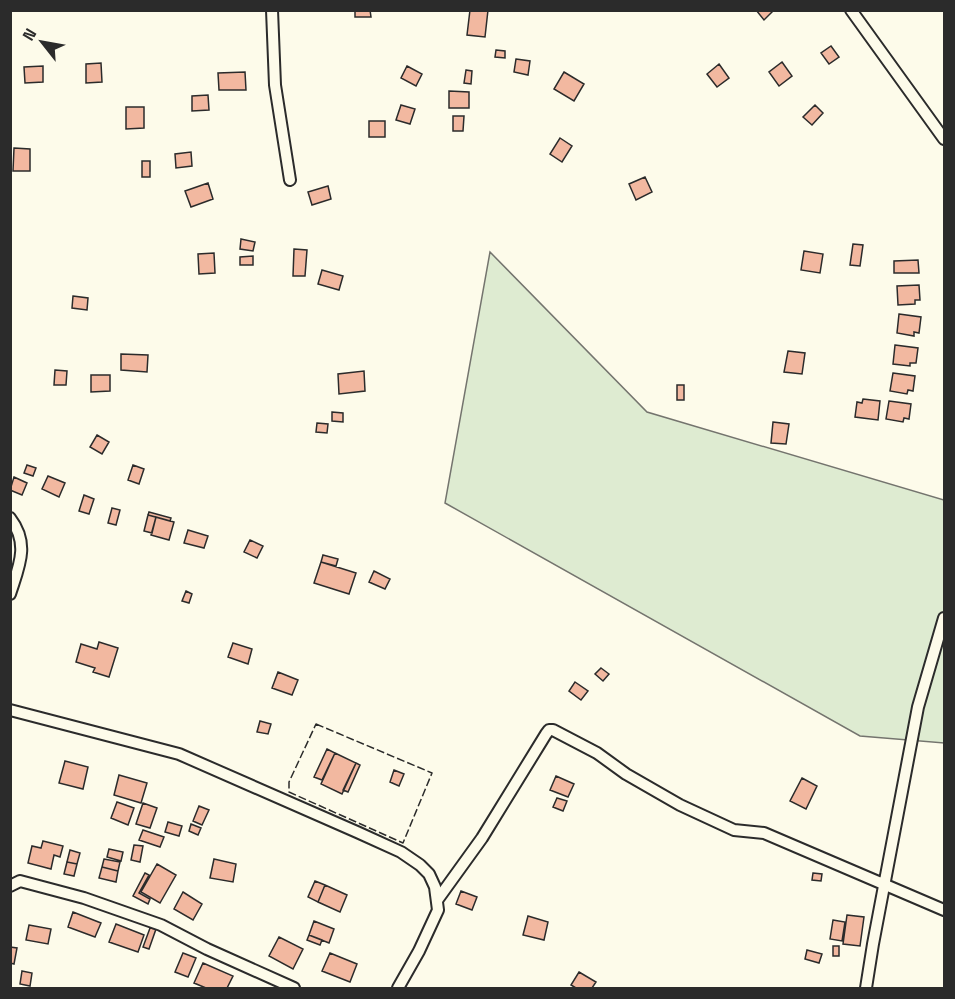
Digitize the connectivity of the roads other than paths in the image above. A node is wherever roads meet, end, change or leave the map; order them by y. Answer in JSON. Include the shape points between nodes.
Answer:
{"nodes":[{"id":1,"x":272,"y":10,"type":"edge"},
{"id":2,"x":851,"y":10,"type":"edge"},
{"id":3,"x":945,"y":140,"type":"edge"},
{"id":4,"x":290,"y":180,"type":"dead end"},
{"id":5,"x":10,"y":518,"type":"edge"},
{"id":6,"x":10,"y":594,"type":"edge"},
{"id":7,"x":945,"y":618,"type":"edge"},
{"id":8,"x":10,"y":710,"type":"edge"},
{"id":9,"x":885,"y":884,"type":"junction"},
{"id":10,"x":10,"y":886,"type":"edge"},
{"id":11,"x":438,"y":899,"type":"junction"},
{"id":12,"x":945,"y":910,"type":"edge"},
{"id":13,"x":294,"y":988,"type":"edge"},
{"id":14,"x":398,"y":988,"type":"edge"},
{"id":15,"x":866,"y":988,"type":"edge"}],
"edges":[{"from":1,"to":4,"type":"street","via":[[275,86]]},
{"from":2,"to":3,"type":"street"},
{"from":5,"to":6,"type":"street","via":[[19,531],[22,548]]},
{"from":7,"to":9,"type":"street","via":[[918,707]]},
{"from":8,"to":11,"type":"street","via":[[179,754],[295,804],[401,852],[429,874]]},
{"from":9,"to":11,"type":"street","via":[[764,833],[725,826],[680,805],[597,753],[549,730],[482,838]]},
{"from":9,"to":12,"type":"street"},
{"from":9,"to":15,"type":"street"},
{"from":10,"to":13,"type":"street","via":[[20,881],[48,887],[161,925]]},
{"from":11,"to":14,"type":"street","via":[[432,926]]}]}
